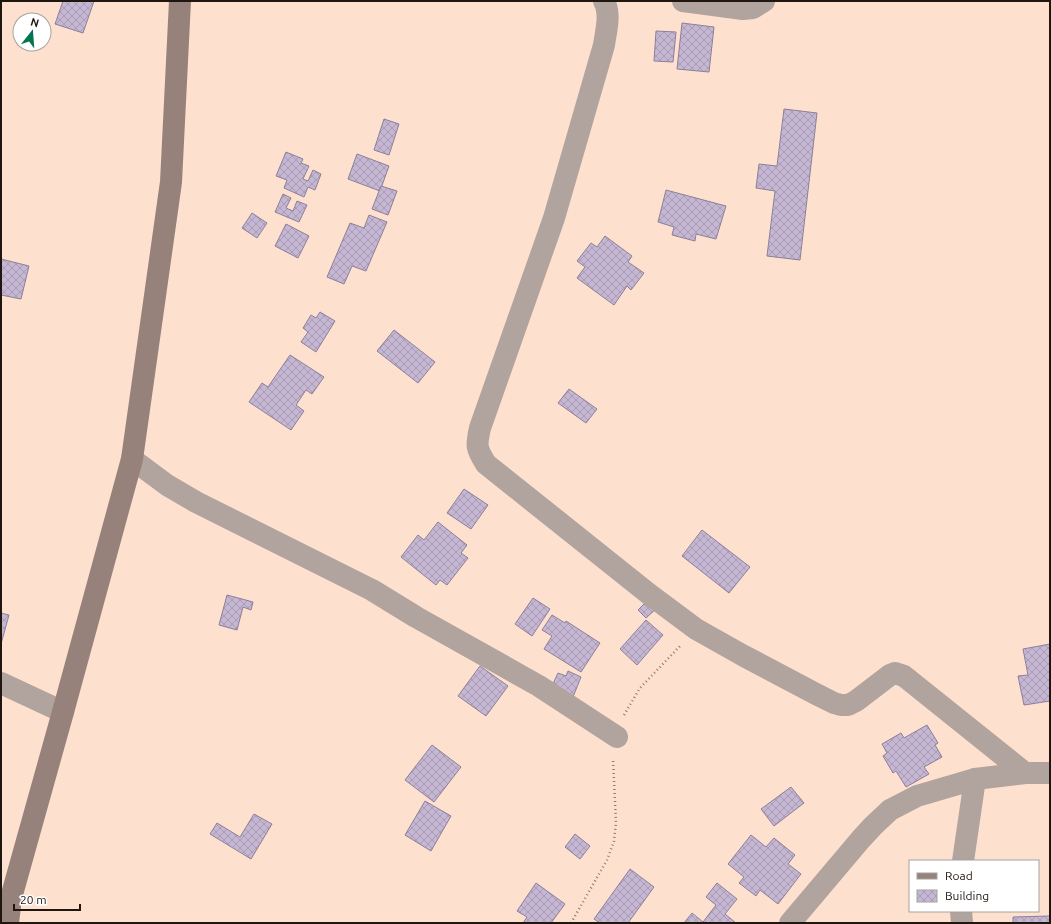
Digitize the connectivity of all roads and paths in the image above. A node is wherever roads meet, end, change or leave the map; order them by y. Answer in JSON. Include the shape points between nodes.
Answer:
{"nodes":[{"id":1,"x":180,"y":1,"type":"edge"},
{"id":2,"x":604,"y":1,"type":"edge"},
{"id":3,"x":683,"y":1,"type":"edge"},
{"id":4,"x":764,"y":1,"type":"edge"},
{"id":5,"x":132,"y":459,"type":"junction"},
{"id":6,"x":696,"y":629,"type":"junction"},
{"id":7,"x":1,"y":683,"type":"edge"},
{"id":8,"x":63,"y":712,"type":"junction"},
{"id":9,"x":617,"y":737,"type":"junction"},
{"id":10,"x":1024,"y":773,"type":"junction"},
{"id":11,"x":1050,"y":773,"type":"edge"},
{"id":12,"x":975,"y":779,"type":"junction"},
{"id":13,"x":963,"y":860,"type":"edge"},
{"id":14,"x":961,"y":912,"type":"edge"},
{"id":15,"x":8,"y":923,"type":"edge"},
{"id":16,"x":571,"y":923,"type":"edge"},
{"id":17,"x":790,"y":923,"type":"edge"},
{"id":18,"x":962,"y":923,"type":"edge"}],
"edges":[{"from":1,"to":5,"type":"street","via":[[170,182]]},
{"from":2,"to":6,"type":"street","via":[[607,6],[608,22],[583,118],[554,218],[480,428],[477,448],[486,464]]},
{"from":3,"to":4,"type":"street","via":[[743,10],[753,8]]},
{"from":5,"to":8,"type":"street"},
{"from":5,"to":9,"type":"street","via":[[196,502],[372,590],[539,686]]},
{"from":6,"to":9,"type":"path","via":[[640,688],[622,717]]},
{"from":6,"to":10,"type":"street","via":[[841,705],[856,701],[894,673],[904,676]]},
{"from":7,"to":8,"type":"street"},
{"from":8,"to":15,"type":"street","via":[[12,898]]},
{"from":9,"to":16,"type":"path","via":[[613,757],[616,823],[614,841],[607,860]]},
{"from":10,"to":11,"type":"street"},
{"from":10,"to":12,"type":"street"},
{"from":12,"to":13,"type":"street"},
{"from":12,"to":17,"type":"street","via":[[918,796],[890,810],[865,835]]},
{"from":14,"to":18,"type":"street"}]}
